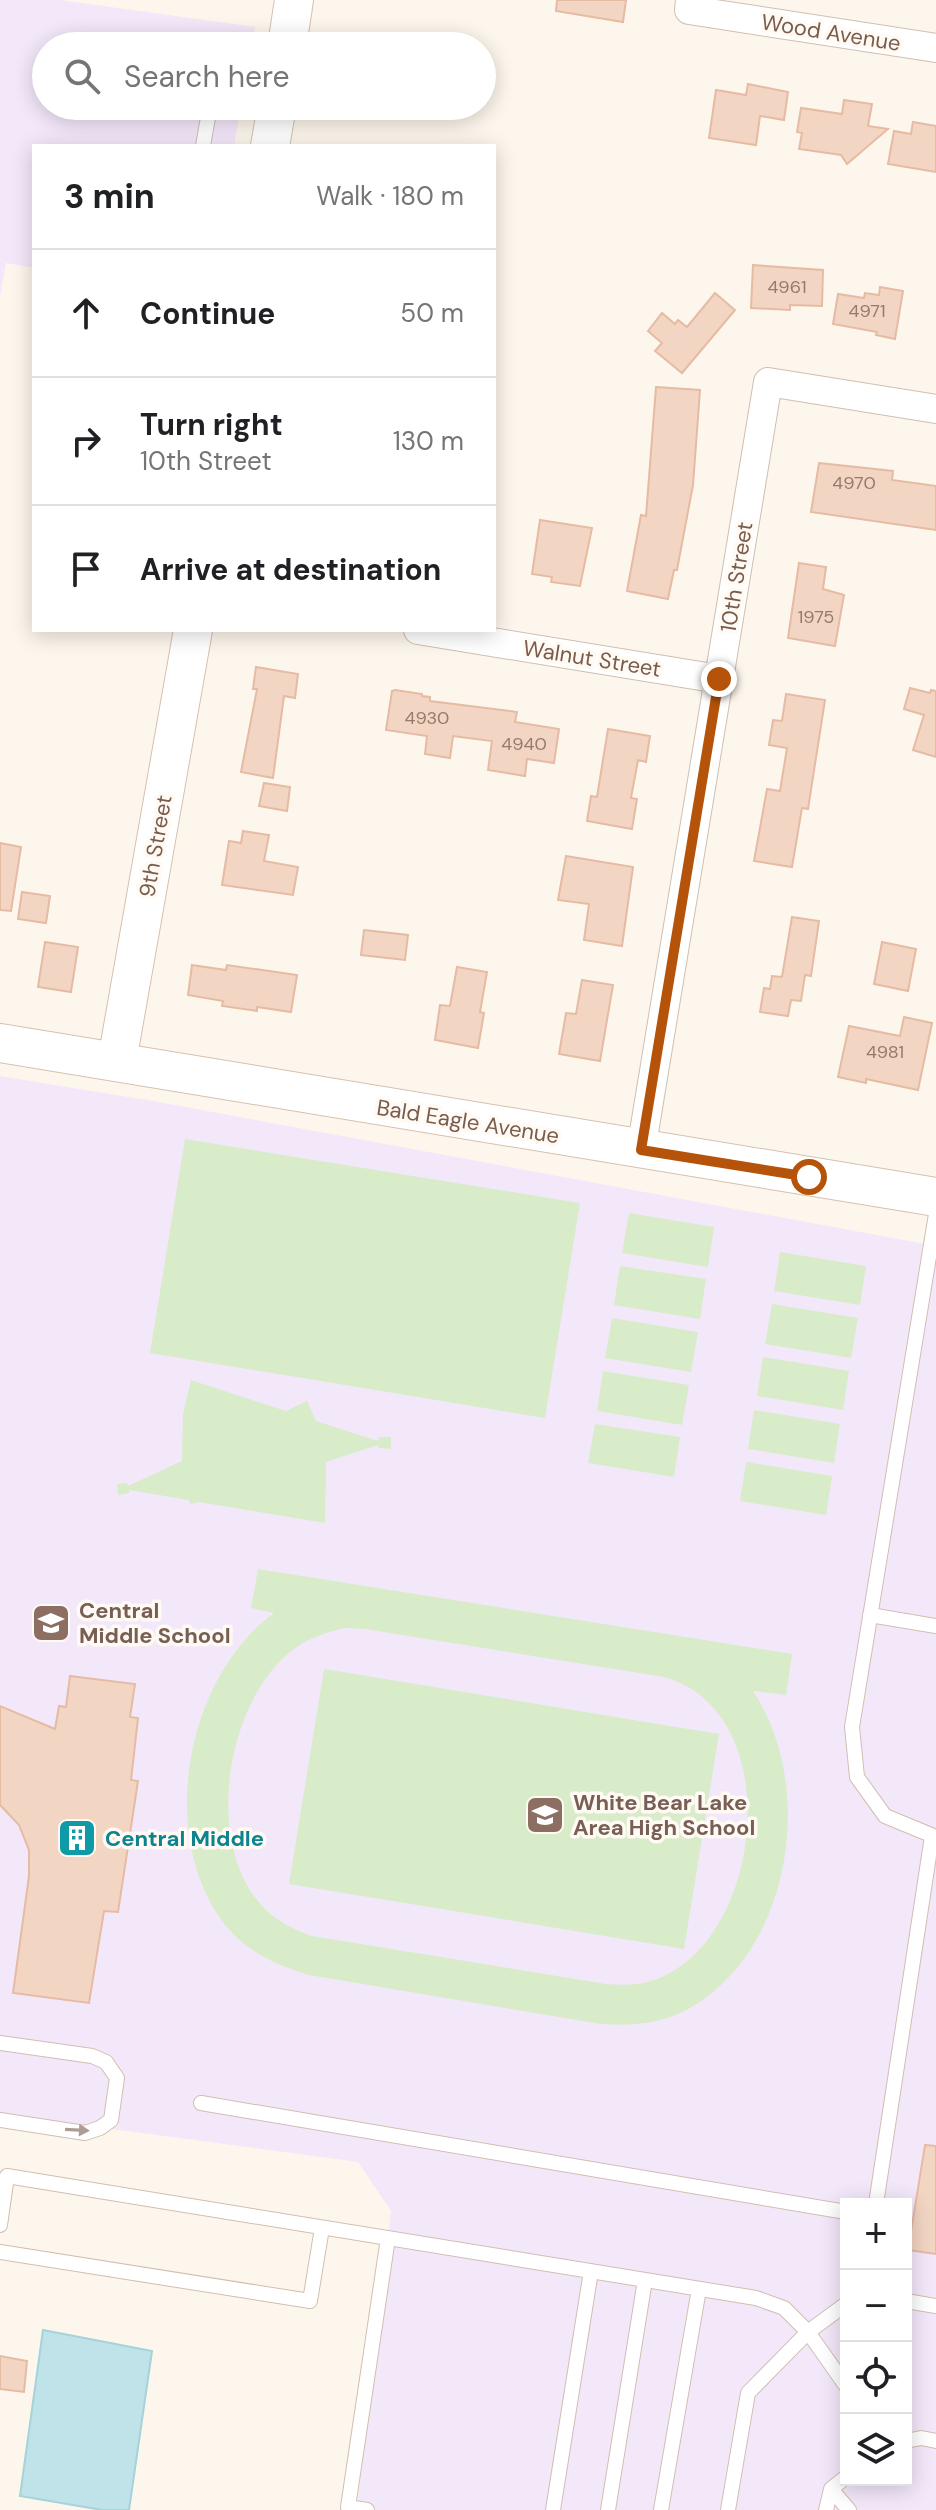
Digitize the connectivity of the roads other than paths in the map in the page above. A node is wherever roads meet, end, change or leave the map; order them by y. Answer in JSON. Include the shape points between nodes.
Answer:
{"nodes":[{"id":1,"x":294,"y":0,"type":"edge"},
{"id":2,"x":690,"y":0,"type":"edge"},
{"id":3,"x":289,"y":32,"type":"edge"},
{"id":4,"x":936,"y":48,"type":"edge"},
{"id":5,"x":208,"y":120,"type":"edge"},
{"id":6,"x":275,"y":120,"type":"edge"},
{"id":7,"x":203,"y":144,"type":"edge"},
{"id":8,"x":270,"y":144,"type":"edge"},
{"id":9,"x":936,"y":409,"type":"edge"},
{"id":10,"x":193,"y":632,"type":"edge"},
{"id":11,"x":430,"y":632,"type":"edge"},
{"id":12,"x":719,"y":679,"type":"junction"},
{"id":13,"x":0,"y":1043,"type":"edge"},
{"id":14,"x":117,"y":1061,"type":"junction"},
{"id":15,"x":641,"y":1150,"type":"junction"},
{"id":16,"x":936,"y":1197,"type":"edge"},
{"id":17,"x":936,"y":1214,"type":"edge"},
{"id":18,"x":870,"y":1615,"type":"junction"},
{"id":19,"x":936,"y":1626,"type":"edge"},
{"id":20,"x":934,"y":1837,"type":"edge"},
{"id":21,"x":0,"y":2043,"type":"edge"},
{"id":22,"x":201,"y":2103,"type":"dead end"},
{"id":23,"x":0,"y":2120,"type":"edge"},
{"id":24,"x":877,"y":2198,"type":"edge"},
{"id":25,"x":840,"y":2211,"type":"edge"},
{"id":26,"x":0,"y":2225,"type":"edge"},
{"id":27,"x":322,"y":2228,"type":"junction"},
{"id":28,"x":388,"y":2238,"type":"junction"},
{"id":29,"x":0,"y":2252,"type":"edge"},
{"id":30,"x":591,"y":2271,"type":"junction"},
{"id":31,"x":645,"y":2280,"type":"junction"},
{"id":32,"x":699,"y":2289,"type":"junction"},
{"id":33,"x":912,"y":2302,"type":"edge"},
{"id":34,"x":936,"y":2306,"type":"edge"},
{"id":35,"x":840,"y":2308,"type":"edge"},
{"id":36,"x":808,"y":2332,"type":"junction"},
{"id":37,"x":840,"y":2377,"type":"edge"},
{"id":38,"x":912,"y":2440,"type":"edge"},
{"id":39,"x":936,"y":2441,"type":"edge"},
{"id":40,"x":840,"y":2482,"type":"edge"},
{"id":41,"x":831,"y":2489,"type":"junction"},
{"id":42,"x":367,"y":2510,"type":"edge"},
{"id":43,"x":553,"y":2510,"type":"edge"},
{"id":44,"x":608,"y":2510,"type":"edge"},
{"id":45,"x":661,"y":2510,"type":"edge"},
{"id":46,"x":728,"y":2510,"type":"edge"},
{"id":47,"x":826,"y":2510,"type":"edge"},
{"id":48,"x":849,"y":2510,"type":"edge"}],
"edges":[{"from":1,"to":3,"type":"street"},
{"from":2,"to":4,"type":"street","name":"Wood Avenue","via":[[689,10]]},
{"from":5,"to":7,"type":"lane"},
{"from":6,"to":8,"type":"street"},
{"from":9,"to":12,"type":"street","name":"10th Street","via":[[768,382]]},
{"from":10,"to":14,"type":"street","name":"9th Street"},
{"from":11,"to":12,"type":"street","name":"Walnut Street"},
{"from":12,"to":15,"type":"street","name":"10th Street"},
{"from":13,"to":14,"type":"street","name":"Bald Eagle Avenue"},
{"from":14,"to":15,"type":"street","name":"Bald Eagle Avenue"},
{"from":15,"to":16,"type":"street","name":"Bald Eagle Avenue"},
{"from":17,"to":18,"type":"lane"},
{"from":18,"to":19,"type":"lane"},
{"from":18,"to":20,"type":"lane","via":[[852,1727],[857,1777],[885,1816]]},
{"from":20,"to":24,"type":"lane"},
{"from":23,"to":21,"type":"lane","one_way":true,"via":[[85,2133],[100,2128],[111,2120],[117,2078],[106,2062],[92,2056]]},
{"from":22,"to":25,"type":"lane"},
{"from":26,"to":27,"type":"lane","via":[[7,2176]]},
{"from":27,"to":28,"type":"lane"},
{"from":27,"to":29,"type":"lane","via":[[310,2301]]},
{"from":28,"to":30,"type":"lane"},
{"from":28,"to":42,"type":"lane","via":[[348,2507]]},
{"from":30,"to":31,"type":"lane"},
{"from":30,"to":43,"type":"lane"},
{"from":31,"to":32,"type":"lane"},
{"from":31,"to":44,"type":"lane"},
{"from":32,"to":36,"type":"lane","via":[[784,2308]]},
{"from":32,"to":45,"type":"lane"},
{"from":33,"to":34,"type":"lane"},
{"from":35,"to":36,"type":"lane"},
{"from":36,"to":37,"type":"lane"},
{"from":36,"to":46,"type":"lane","via":[[748,2393]]},
{"from":38,"to":39,"type":"lane"},
{"from":40,"to":41,"type":"lane"},
{"from":41,"to":47,"type":"lane"},
{"from":41,"to":48,"type":"lane"}]}
